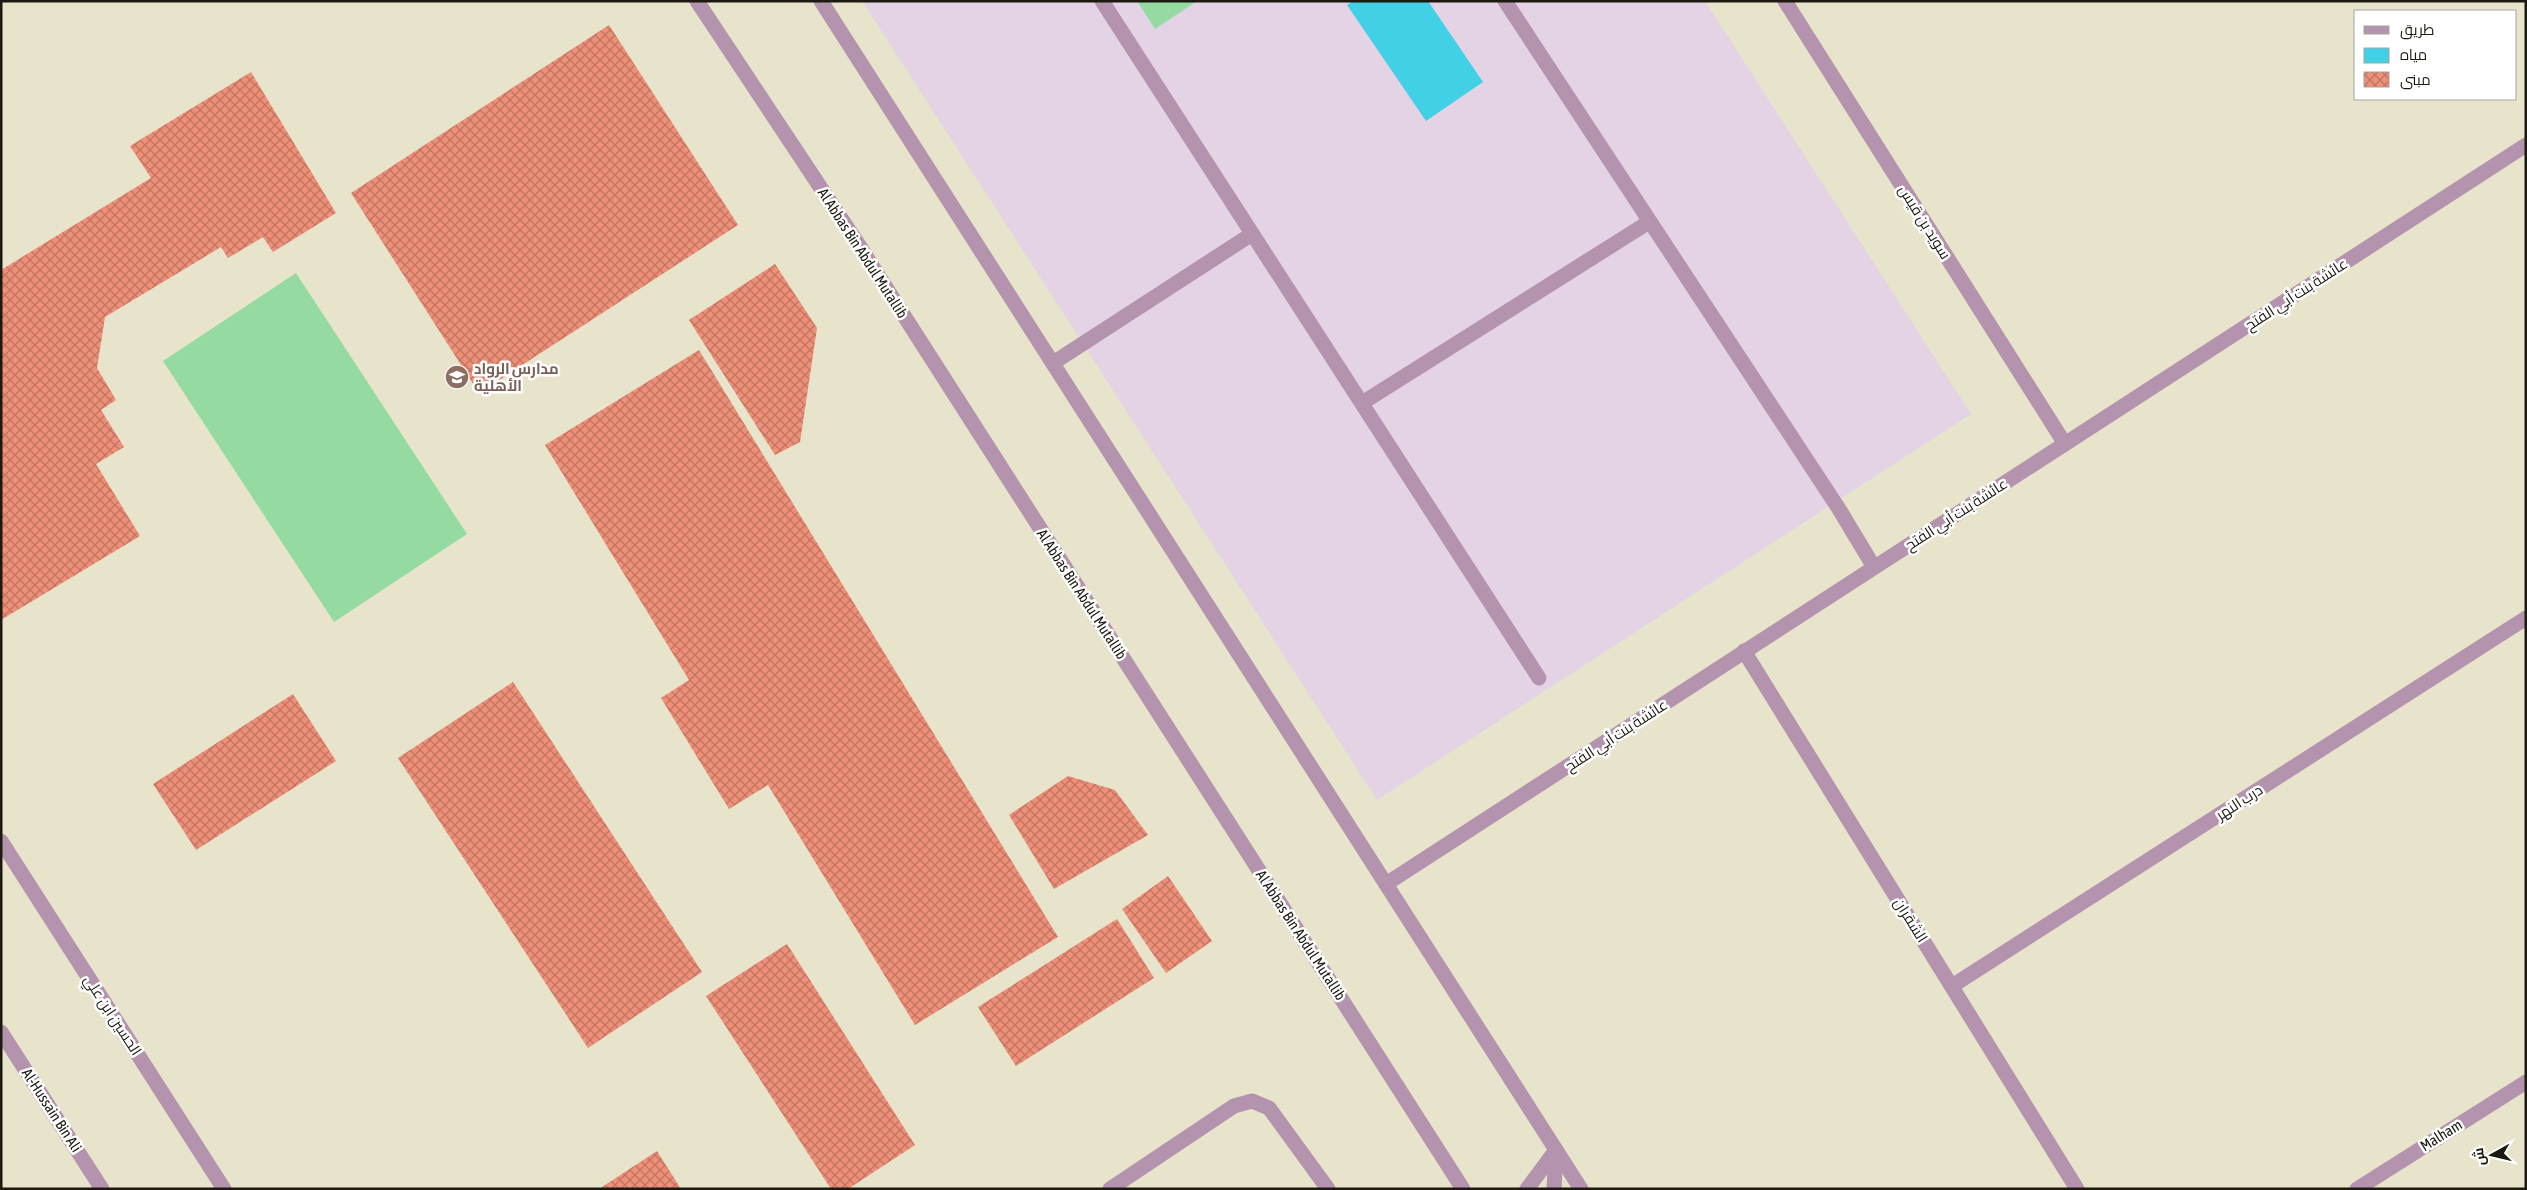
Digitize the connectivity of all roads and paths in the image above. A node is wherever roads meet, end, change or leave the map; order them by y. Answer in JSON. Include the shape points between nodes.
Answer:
{"nodes":[{"id":1,"x":697,"y":1,"type":"edge"},
{"id":2,"x":821,"y":1,"type":"edge"},
{"id":3,"x":1102,"y":1,"type":"edge"},
{"id":4,"x":1505,"y":1,"type":"edge"},
{"id":5,"x":1784,"y":1,"type":"edge"},
{"id":6,"x":2526,"y":145,"type":"edge"},
{"id":7,"x":1649,"y":222,"type":"junction"},
{"id":8,"x":1252,"y":234,"type":"junction"},
{"id":9,"x":1053,"y":363,"type":"junction"},
{"id":10,"x":1362,"y":403,"type":"junction"},
{"id":11,"x":2065,"y":444,"type":"junction"},
{"id":12,"x":1874,"y":567,"type":"junction"},
{"id":13,"x":2526,"y":618,"type":"edge"},
{"id":14,"x":1744,"y":651,"type":"junction"},
{"id":15,"x":1540,"y":678,"type":"dead end"},
{"id":16,"x":1,"y":841,"type":"edge"},
{"id":17,"x":1386,"y":884,"type":"junction"},
{"id":18,"x":1952,"y":986,"type":"junction"},
{"id":19,"x":1,"y":1032,"type":"edge"},
{"id":20,"x":2526,"y":1082,"type":"edge"},
{"id":21,"x":1556,"y":1150,"type":"junction"},
{"id":22,"x":102,"y":1189,"type":"edge"},
{"id":23,"x":224,"y":1189,"type":"edge"},
{"id":24,"x":1110,"y":1189,"type":"edge"},
{"id":25,"x":1328,"y":1189,"type":"edge"},
{"id":26,"x":1464,"y":1189,"type":"edge"},
{"id":27,"x":1527,"y":1189,"type":"edge"},
{"id":28,"x":1554,"y":1189,"type":"edge"},
{"id":29,"x":1581,"y":1189,"type":"edge"},
{"id":30,"x":2077,"y":1189,"type":"edge"},
{"id":31,"x":2357,"y":1189,"type":"edge"}],
"edges":[{"from":1,"to":26,"type":"street","name":"Al Abbas Bin Abdul Mutallib","via":[[862,250]]},
{"from":2,"to":9,"type":"street"},
{"from":3,"to":8,"type":"street"},
{"from":4,"to":7,"type":"street"},
{"from":5,"to":11,"type":"street","name":"سويد بن قيس"},
{"from":6,"to":11,"type":"street","name":"عائشة بنت أبي الفتح"},
{"from":7,"to":10,"type":"street"},
{"from":7,"to":12,"type":"street"},
{"from":8,"to":9,"type":"street"},
{"from":8,"to":10,"type":"street"},
{"from":9,"to":17,"type":"street"},
{"from":10,"to":15,"type":"street"},
{"from":11,"to":12,"type":"street","name":"عائشة بنت أبي الفتح"},
{"from":12,"to":14,"type":"street","name":"عائشة بنت أبي الفتح"},
{"from":13,"to":18,"type":"street","name":"درب النهر"},
{"from":14,"to":17,"type":"street","name":"عائشة بنت أبي الفتح"},
{"from":14,"to":18,"type":"street","name":"الشقران"},
{"from":16,"to":23,"type":"street","name":"الحسين ابن علي"},
{"from":17,"to":21,"type":"street"},
{"from":18,"to":30,"type":"street","name":"الشقران"},
{"from":19,"to":22,"type":"street","name":"Al-Hussain Bin Ali"},
{"from":20,"to":31,"type":"street","name":"Malham"},
{"from":21,"to":27,"type":"street"},
{"from":21,"to":28,"type":"street"},
{"from":21,"to":29,"type":"street"},
{"from":24,"to":25,"type":"street","via":[[1234,1106],[1252,1101],[1269,1108]]}]}
